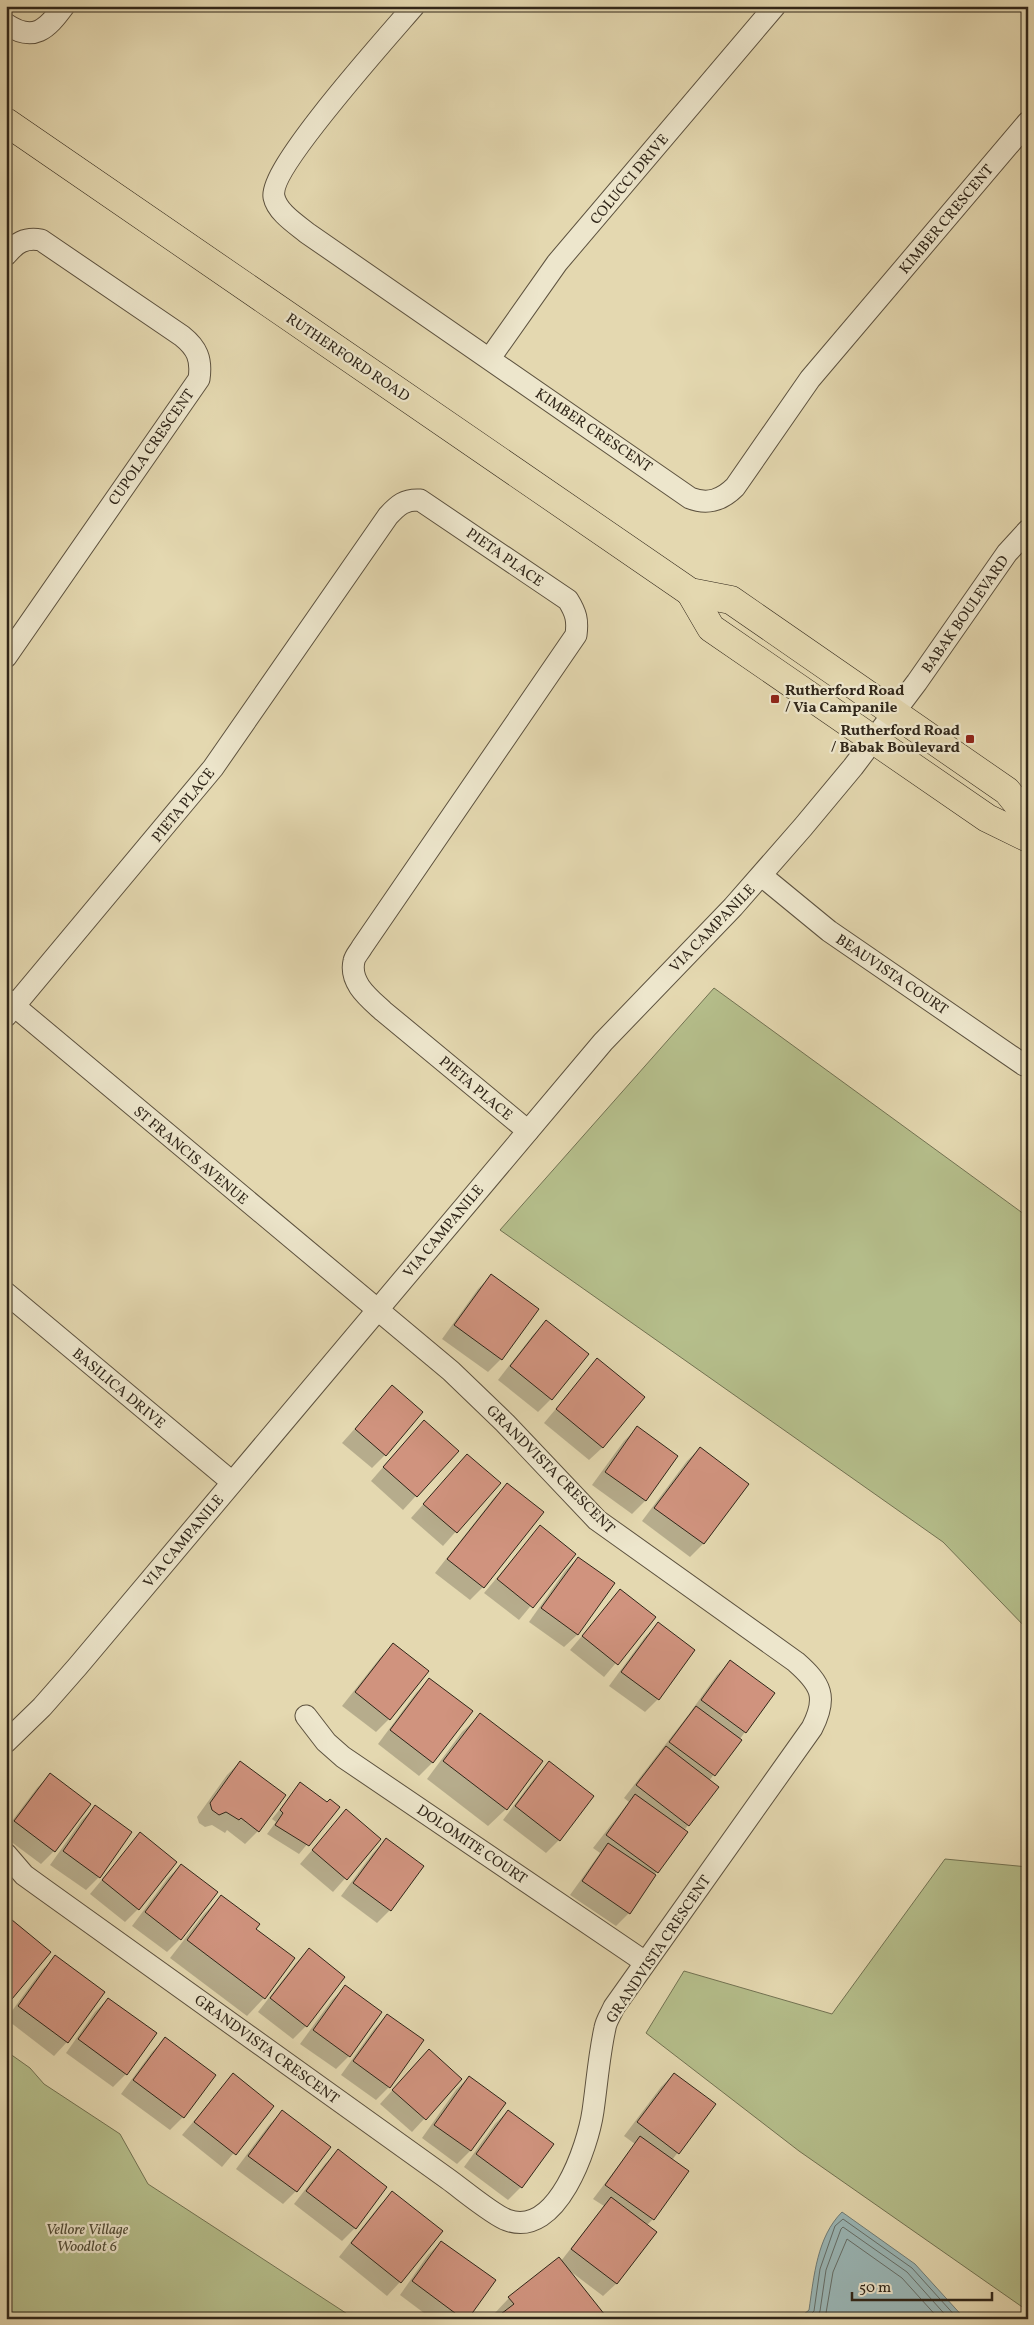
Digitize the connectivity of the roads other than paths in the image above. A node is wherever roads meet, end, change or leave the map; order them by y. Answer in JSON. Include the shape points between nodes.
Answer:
{"nodes":[{"id":1,"x":64,"y":6,"type":"edge"},
{"id":2,"x":414,"y":6,"type":"edge"},
{"id":3,"x":775,"y":6,"type":"edge"},
{"id":4,"x":6,"y":24,"type":"edge"},
{"id":5,"x":6,"y":122,"type":"edge"},
{"id":6,"x":1028,"y":122,"type":"edge"},
{"id":7,"x":6,"y":255,"type":"edge"},
{"id":8,"x":490,"y":358,"type":"junction"},
{"id":9,"x":1028,"y":530,"type":"edge"},
{"id":10,"x":6,"y":657,"type":"edge"},
{"id":11,"x":884,"y":725,"type":"junction"},
{"id":12,"x":1028,"y":817,"type":"edge"},
{"id":13,"x":1028,"y":838,"type":"edge"},
{"id":14,"x":762,"y":876,"type":"junction"},
{"id":15,"x":9,"y":1007,"type":"edge"},
{"id":16,"x":1028,"y":1065,"type":"edge"},
{"id":17,"x":528,"y":1131,"type":"junction"},
{"id":18,"x":6,"y":1294,"type":"edge"},
{"id":19,"x":377,"y":1310,"type":"junction"},
{"id":20,"x":232,"y":1482,"type":"junction"},
{"id":21,"x":306,"y":1716,"type":"dead end"},
{"id":22,"x":6,"y":1742,"type":"edge"},
{"id":23,"x":6,"y":1854,"type":"edge"},
{"id":24,"x":645,"y":1962,"type":"junction"}],
"edges":[{"from":1,"to":4,"type":"street","via":[[49,25],[37,33],[25,34]]},
{"from":2,"to":8,"type":"street","name":"KIMBER CRESCENT","via":[[325,110],[276,184],[274,196],[280,208],[308,233]]},
{"from":3,"to":8,"type":"street","name":"COLUCCI DRIVE","via":[[557,263]]},
{"from":5,"to":11,"type":"main road","name":"RUTHERFORD ROAD","via":[[690,592],[711,628]]},
{"from":6,"to":8,"type":"street","name":"KIMBER CRESCENT","via":[[810,379],[725,497],[701,502],[690,498]]},
{"from":7,"to":10,"type":"street","name":"CUPOLA CRESCENT","via":[[20,241],[41,240],[187,340],[199,357],[201,368],[199,379]]},
{"from":9,"to":11,"type":"street","name":"BABAK BOULEVARD","via":[[1007,553]]},
{"from":11,"to":12,"type":"main road","name":"RUTHERFORD ROAD","via":[[1007,790]]},
{"from":11,"to":13,"type":"main road","name":"RUTHERFORD ROAD","via":[[987,818]]},
{"from":11,"to":14,"type":"street","name":"VIA CAMPANILE"},
{"from":14,"to":16,"type":"street","name":"BEAUVISTA COURT","via":[[829,931]]},
{"from":14,"to":17,"type":"street","name":"VIA CAMPANILE","via":[[632,1011]]},
{"from":15,"to":17,"type":"street","name":"PIETA PLACE","via":[[213,768],[388,516],[408,499],[420,500],[568,600],[578,622],[576,635],[362,947],[354,961],[356,980],[363,993],[376,1005]]},
{"from":15,"to":19,"type":"street","name":"ST FRANCIS AVENUE"},
{"from":17,"to":19,"type":"street","name":"VIA CAMPANILE"},
{"from":18,"to":20,"type":"street","name":"BASILICA DRIVE"},
{"from":19,"to":20,"type":"street","name":"VIA CAMPANILE"},
{"from":19,"to":24,"type":"street","name":"GRANDVISTA CRESCENT","via":[[471,1389],[598,1520],[796,1662],[811,1675],[822,1695],[820,1712],[812,1728]]},
{"from":20,"to":22,"type":"street","name":"VIA CAMPANILE","via":[[66,1680]]},
{"from":21,"to":24,"type":"street","name":"DOLOMITE COURT","via":[[326,1742],[343,1757]]},
{"from":23,"to":24,"type":"street","name":"GRANDVISTA CRESCENT","via":[[36,1884],[506,2220],[524,2223],[539,2218],[551,2209],[568,2184],[585,2146],[605,2025]]}]}
